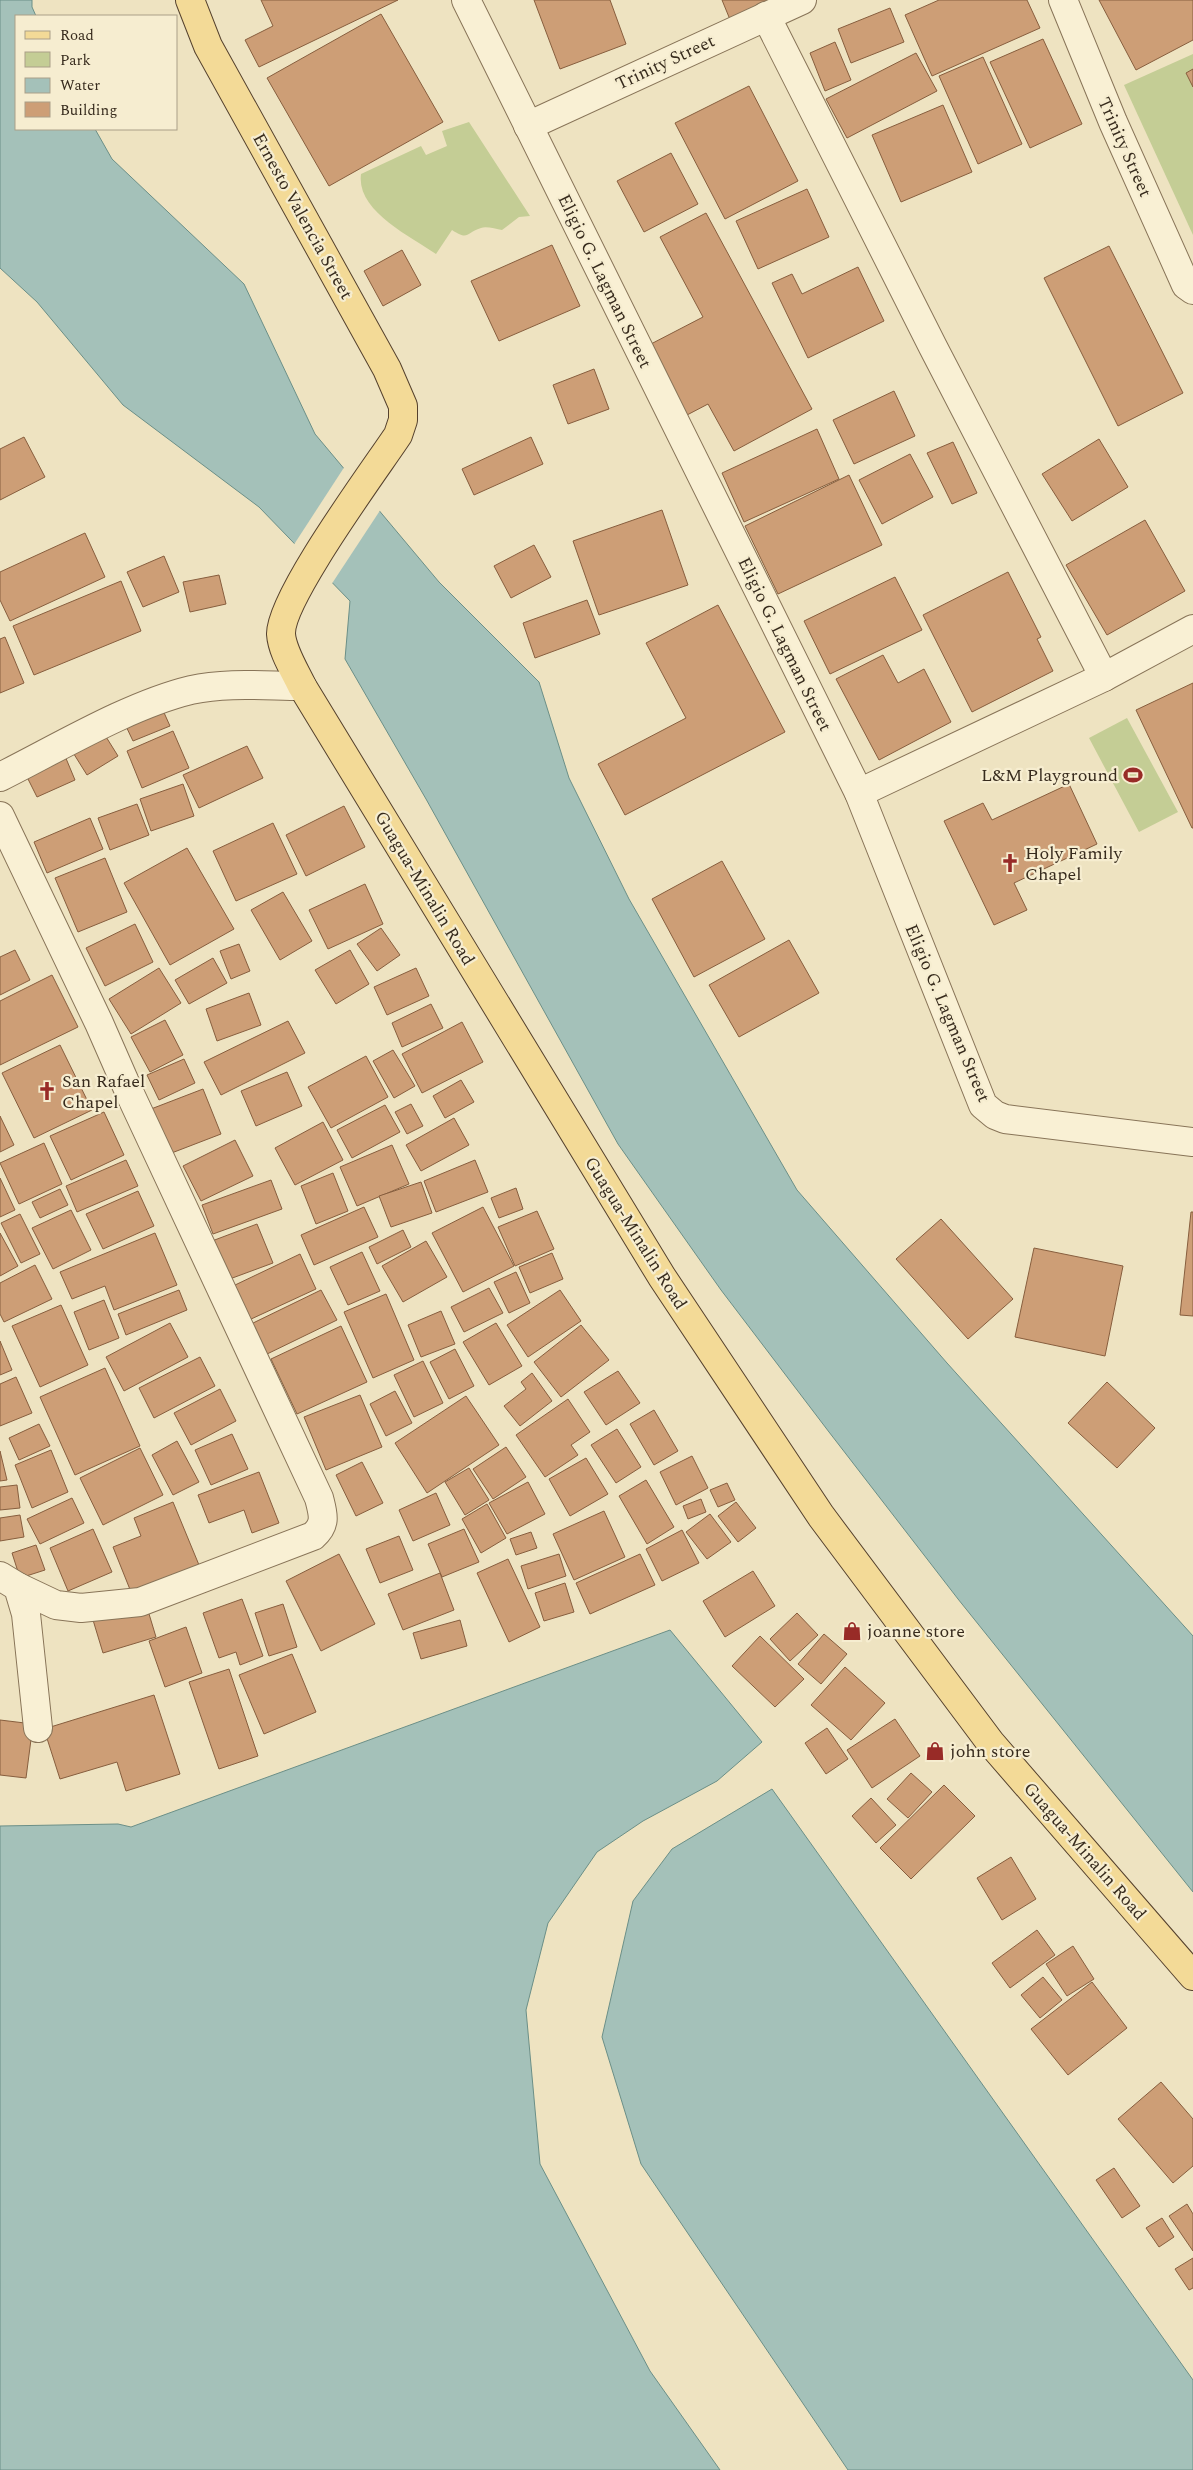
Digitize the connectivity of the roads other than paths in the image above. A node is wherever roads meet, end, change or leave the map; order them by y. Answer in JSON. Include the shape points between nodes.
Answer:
{"nodes":[{"id":1,"x":190,"y":0,"type":"edge"},
{"id":2,"x":466,"y":0,"type":"edge"},
{"id":3,"x":802,"y":0,"type":"edge"},
{"id":4,"x":1063,"y":0,"type":"edge"},
{"id":5,"x":766,"y":16,"type":"junction"},
{"id":6,"x":528,"y":126,"type":"junction"},
{"id":7,"x":1193,"y":290,"type":"edge"},
{"id":8,"x":398,"y":435,"type":"joint"},
{"id":9,"x":1193,"y":629,"type":"edge"},
{"id":10,"x":1104,"y":677,"type":"junction"},
{"id":11,"x":302,"y":686,"type":"junction"},
{"id":12,"x":0,"y":777,"type":"edge"},
{"id":13,"x":859,"y":793,"type":"junction"},
{"id":14,"x":0,"y":816,"type":"edge"},
{"id":15,"x":1193,"y":1142,"type":"edge"},
{"id":16,"x":9,"y":1581,"type":"edge"},
{"id":17,"x":38,"y":1728,"type":"dead end"},
{"id":18,"x":1193,"y":1976,"type":"edge"}],
"edges":[{"from":1,"to":8,"type":"main road","name":"Ernesto Valencia Street","via":[[208,46],[387,368],[403,406]]},
{"from":2,"to":6,"type":"street","name":"Eligio G. Lagman Street"},
{"from":3,"to":5,"type":"street","name":"Trinity Street"},
{"from":4,"to":7,"type":"street","name":"Trinity Street","via":[[1186,285]]},
{"from":5,"to":6,"type":"street","name":"Trinity Street"},
{"from":5,"to":10,"type":"street"},
{"from":6,"to":13,"type":"street","name":"Eligio G. Lagman Street"},
{"from":8,"to":11,"type":"main road","name":"Guagua-Minalin Road","via":[[303,578],[287,608],[281,633],[288,658]]},
{"from":9,"to":10,"type":"street"},
{"from":10,"to":13,"type":"street"},
{"from":11,"to":12,"type":"street","via":[[244,685],[192,690],[142,706]]},
{"from":11,"to":18,"type":"main road","name":"Guagua-Minalin Road","via":[[662,1277],[821,1516],[990,1742]]},
{"from":13,"to":15,"type":"street","name":"Eligio G. Lagman Street","via":[[983,1105],[1005,1119]]},
{"from":14,"to":16,"type":"street","via":[[99,1023],[314,1489],[324,1517],[321,1529],[313,1536],[140,1602],[81,1608],[56,1605]]},
{"from":16,"to":17,"type":"street","via":[[26,1614]]}]}
